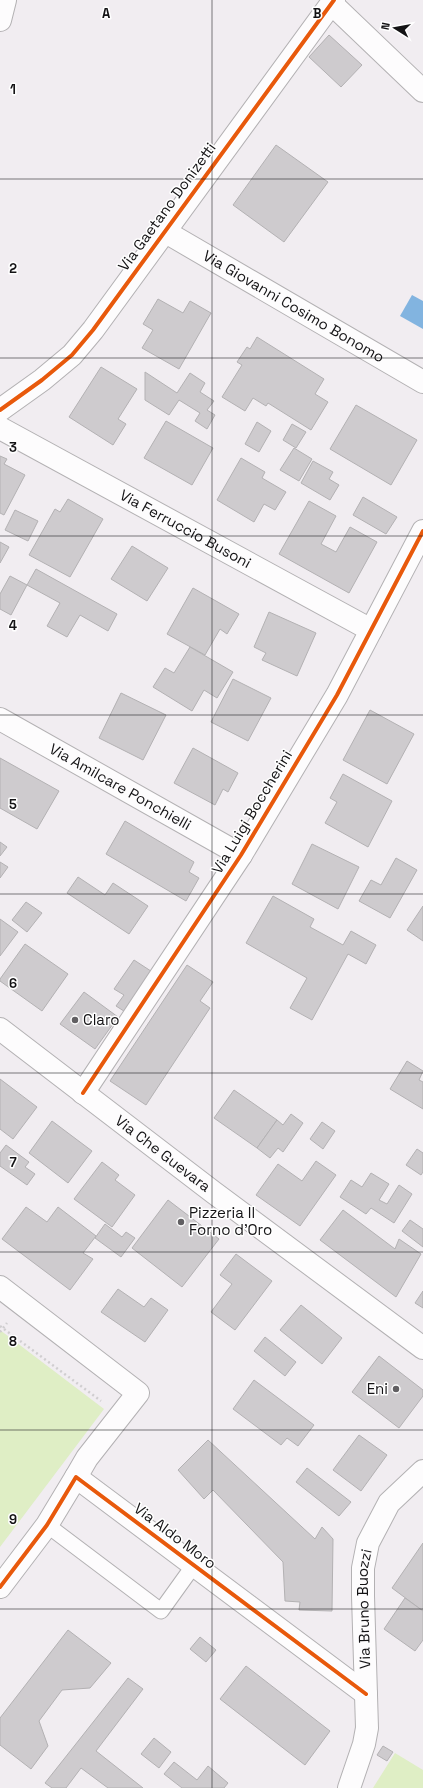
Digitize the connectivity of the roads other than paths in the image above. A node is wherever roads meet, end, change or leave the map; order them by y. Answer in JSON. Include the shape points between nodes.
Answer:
{"nodes":[{"id":1,"x":5,"y":0,"type":"edge"},
{"id":2,"x":333,"y":2,"type":"edge"},
{"id":3,"x":0,"y":20,"type":"edge"},
{"id":4,"x":423,"y":91,"type":"edge"},
{"id":5,"x":164,"y":231,"type":"junction"},
{"id":6,"x":423,"y":382,"type":"edge"},
{"id":7,"x":0,"y":410,"type":"edge"},
{"id":8,"x":0,"y":428,"type":"edge"},
{"id":9,"x":423,"y":532,"type":"edge"},
{"id":10,"x":370,"y":630,"type":"junction"},
{"id":11,"x":0,"y":719,"type":"edge"},
{"id":12,"x":241,"y":855,"type":"junction"},
{"id":13,"x":0,"y":1029,"type":"edge"},
{"id":14,"x":83,"y":1093,"type":"junction"},
{"id":15,"x":0,"y":1287,"type":"edge"},
{"id":16,"x":423,"y":1348,"type":"edge"},
{"id":17,"x":423,"y":1471,"type":"edge"},
{"id":18,"x":76,"y":1477,"type":"junction"},
{"id":19,"x":47,"y":1525,"type":"junction"},
{"id":20,"x":194,"y":1565,"type":"junction"},
{"id":21,"x":0,"y":1587,"type":"edge"},
{"id":22,"x":366,"y":1694,"type":"junction"},
{"id":23,"x":349,"y":1788,"type":"edge"}],
"edges":[{"from":1,"to":3,"type":"street"},
{"from":2,"to":4,"type":"street"},
{"from":2,"to":5,"type":"street","name":"Via Gaetano Donizetti"},
{"from":5,"to":6,"type":"street","name":"Via Giovanni Cosimo Bonomo"},
{"from":5,"to":7,"type":"street","name":"Via Gaetano Donizetti","via":[[72,355]]},
{"from":8,"to":10,"type":"street","name":"Via Ferruccio Busoni"},
{"from":9,"to":10,"type":"street","name":"Via Luigi Boccherini"},
{"from":10,"to":12,"type":"street","name":"Via Luigi Boccherini","via":[[337,695]]},
{"from":11,"to":12,"type":"street","name":"Via Amilcare Ponchielli"},
{"from":12,"to":14,"type":"street","name":"Via Luigi Boccherini"},
{"from":13,"to":14,"type":"street","name":"Via Che Guevara"},
{"from":14,"to":16,"type":"street","name":"Via Che Guevara"},
{"from":15,"to":18,"type":"street","via":[[138,1393],[87,1458]]},
{"from":17,"to":22,"type":"street","name":"Via Bruno Buozzi","via":[[390,1503],[368,1543],[363,1568]]},
{"from":18,"to":19,"type":"street"},
{"from":18,"to":20,"type":"street","name":"Via Aldo Moro"},
{"from":19,"to":20,"type":"lane","via":[[161,1611]]},
{"from":19,"to":21,"type":"street"},
{"from":20,"to":22,"type":"street","name":"Via Aldo Moro"},
{"from":22,"to":23,"type":"street","name":"Via Bruno Buozzi","via":[[367,1728]]}]}
